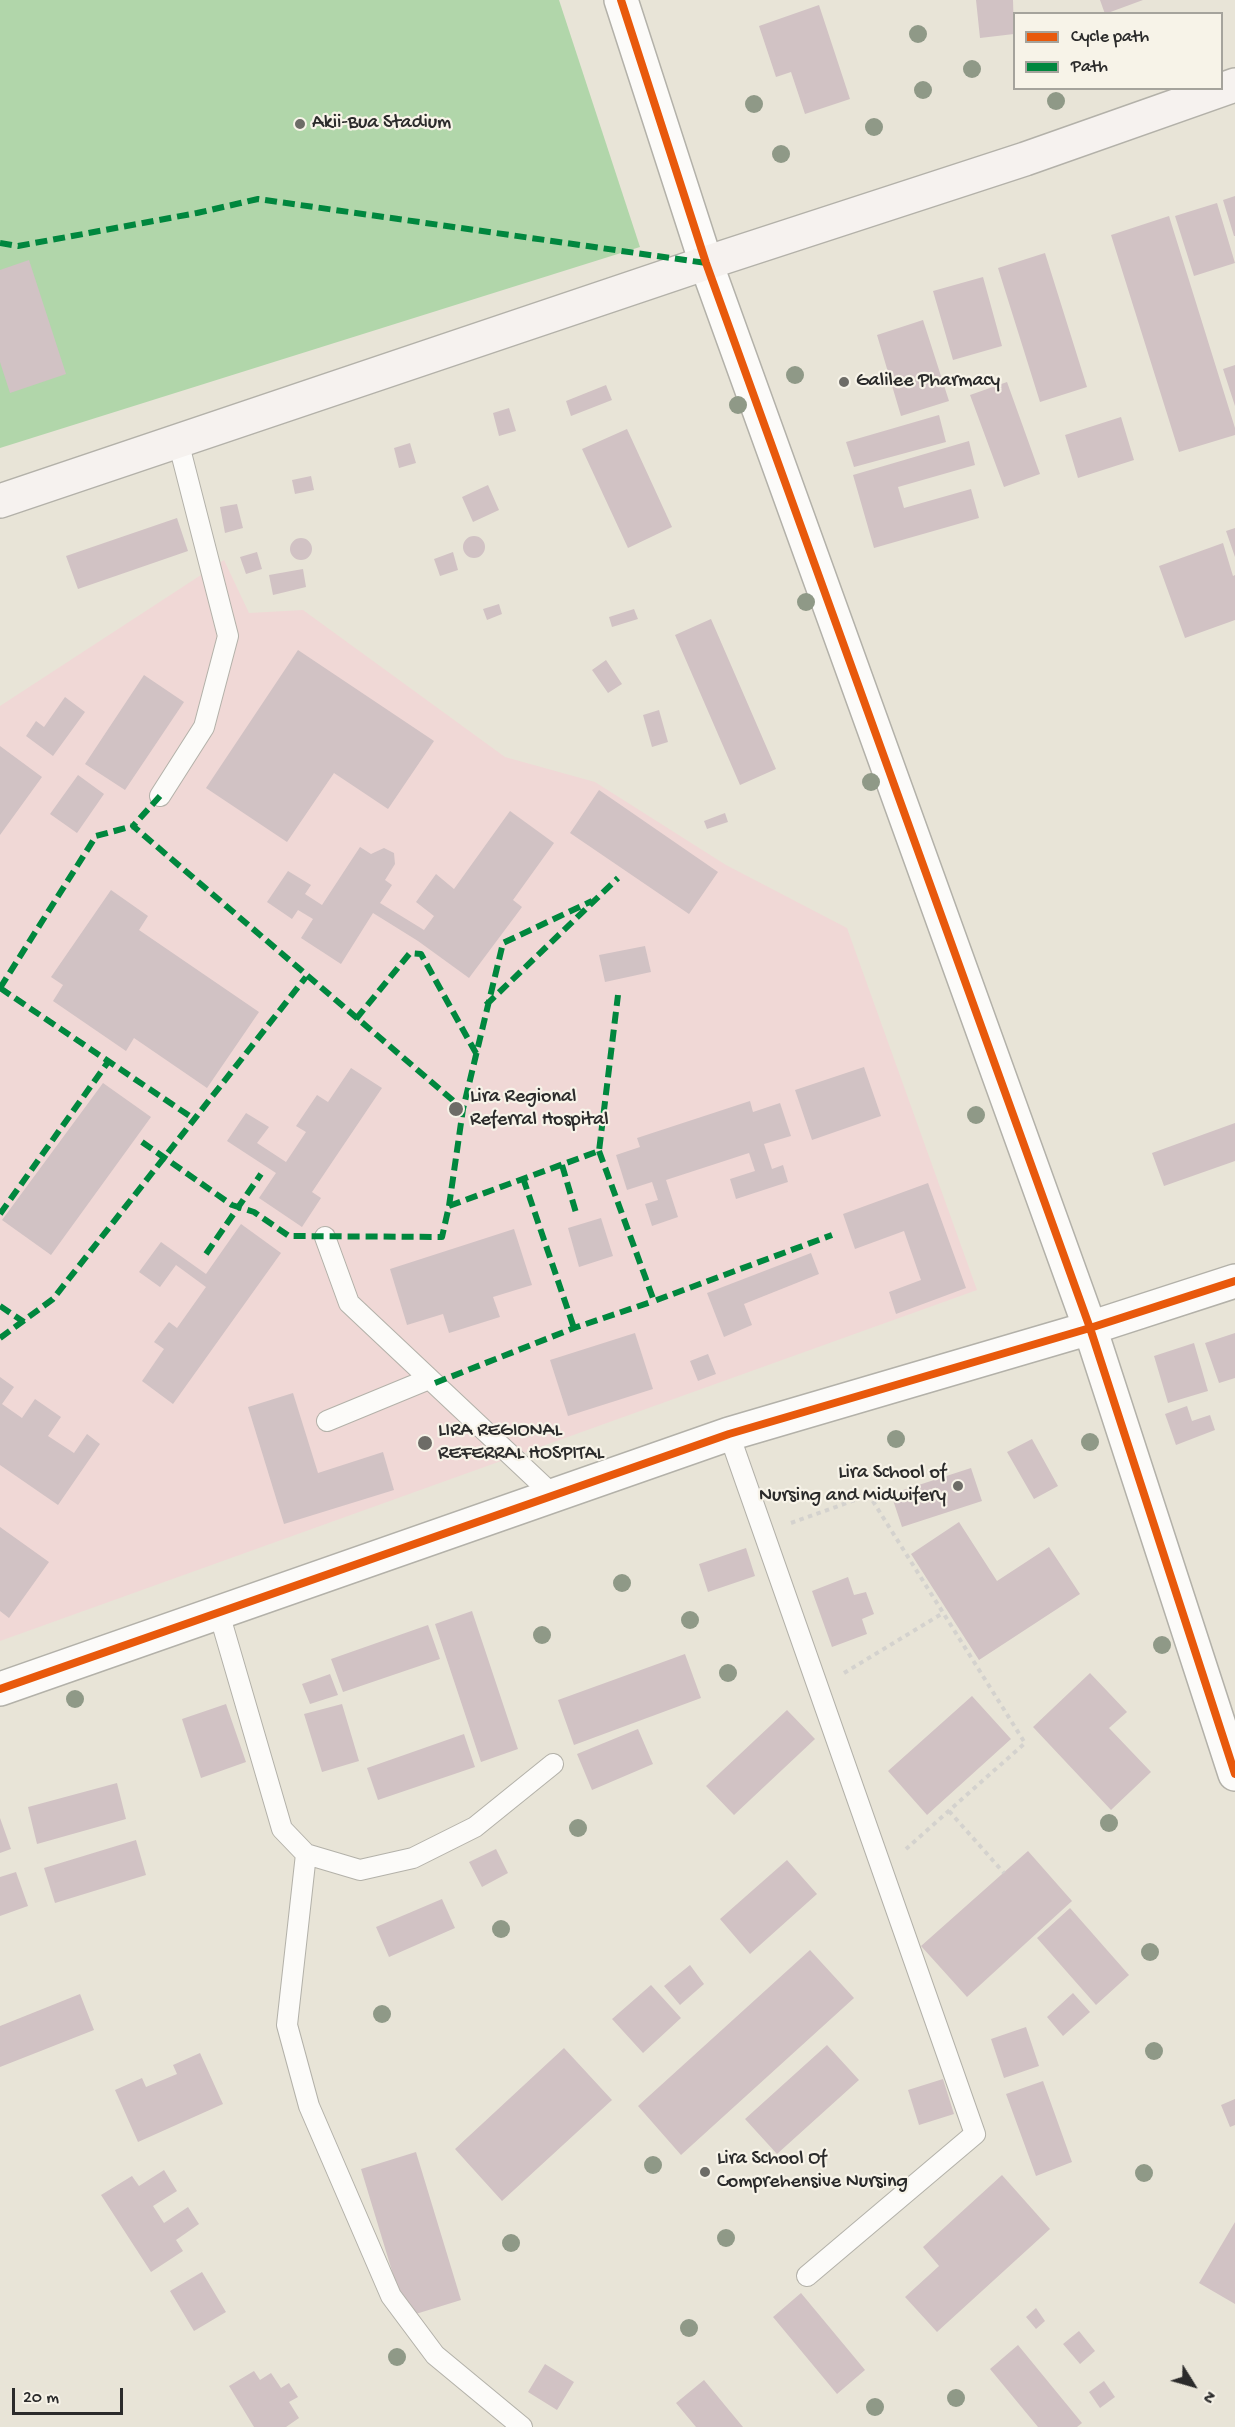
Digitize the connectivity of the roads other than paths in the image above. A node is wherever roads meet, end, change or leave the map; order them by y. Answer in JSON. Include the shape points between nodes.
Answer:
{"nodes":[{"id":1,"x":621,"y":0,"type":"edge"},
{"id":2,"x":1221,"y":90,"type":"edge"},
{"id":3,"x":706,"y":263,"type":"junction"},
{"id":4,"x":178,"y":441,"type":"junction"},
{"id":5,"x":0,"y":501,"type":"edge"},
{"id":6,"x":160,"y":796,"type":"dead end"},
{"id":7,"x":325,"y":1237,"type":"dead end"},
{"id":8,"x":1235,"y":1281,"type":"edge"},
{"id":9,"x":1090,"y":1328,"type":"junction"},
{"id":10,"x":429,"y":1379,"type":"junction"},
{"id":11,"x":327,"y":1421,"type":"dead end"},
{"id":12,"x":729,"y":1434,"type":"junction"},
{"id":13,"x":553,"y":1495,"type":"junction"},
{"id":14,"x":219,"y":1613,"type":"junction"},
{"id":15,"x":0,"y":1689,"type":"edge"},
{"id":16,"x":553,"y":1764,"type":"dead end"},
{"id":17,"x":1235,"y":1773,"type":"edge"},
{"id":18,"x":306,"y":1854,"type":"junction"},
{"id":19,"x":807,"y":2276,"type":"dead end"},
{"id":20,"x":522,"y":2427,"type":"edge"}],
"edges":[{"from":1,"to":3,"type":"street"},
{"from":2,"to":3,"type":"main road"},
{"from":3,"to":4,"type":"main road"},
{"from":3,"to":9,"type":"street"},
{"from":4,"to":5,"type":"main road"},
{"from":4,"to":6,"type":"lane","via":[[228,636],[204,727]]},
{"from":7,"to":10,"type":"lane","via":[[349,1302]]},
{"from":8,"to":9,"type":"street"},
{"from":9,"to":12,"type":"street"},
{"from":9,"to":17,"type":"street"},
{"from":10,"to":11,"type":"lane"},
{"from":10,"to":13,"type":"lane"},
{"from":12,"to":13,"type":"street"},
{"from":12,"to":19,"type":"lane","via":[[975,2134]]},
{"from":13,"to":14,"type":"street"},
{"from":14,"to":15,"type":"street"},
{"from":14,"to":18,"type":"lane","via":[[282,1829]]},
{"from":16,"to":18,"type":"lane","via":[[475,1827],[412,1858],[360,1870]]},
{"from":18,"to":20,"type":"lane","via":[[287,2025],[309,2106],[399,2310],[435,2355]]}]}
